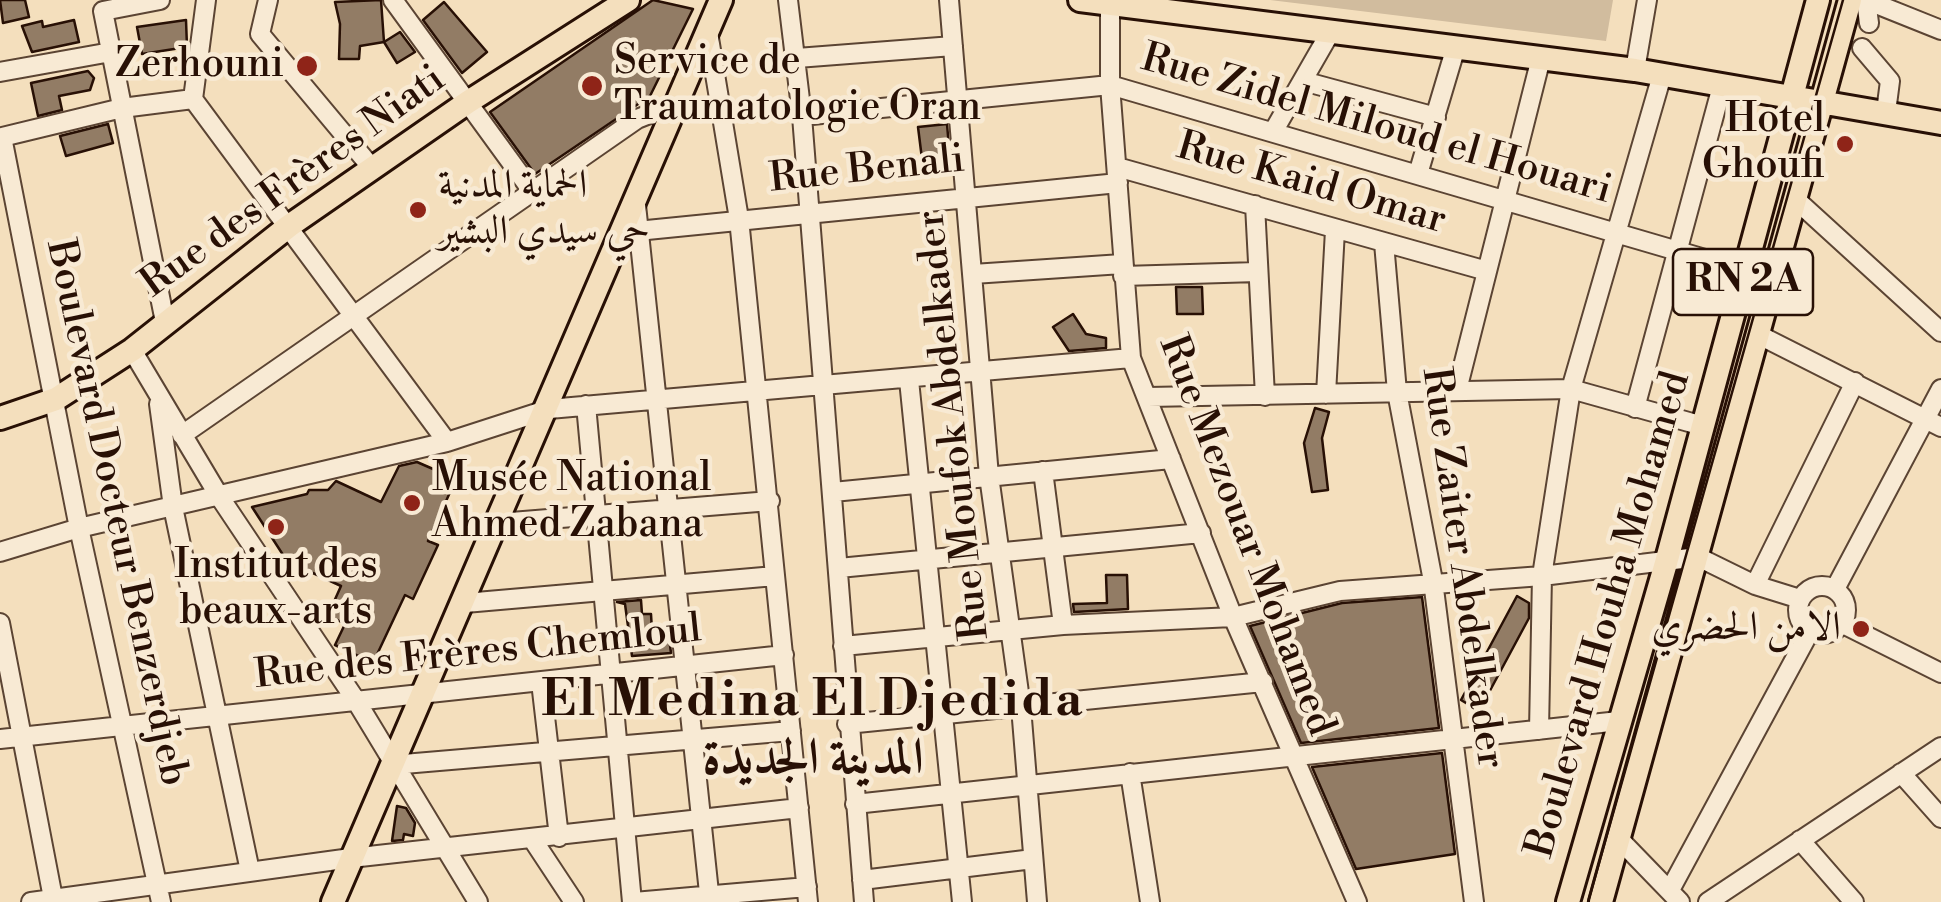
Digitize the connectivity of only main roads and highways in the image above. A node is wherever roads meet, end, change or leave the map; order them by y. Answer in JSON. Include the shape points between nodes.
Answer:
{"nodes":[{"id":1,"x":628,"y":0,"type":"edge"},
{"id":2,"x":721,"y":0,"type":"edge"},
{"id":3,"x":1080,"y":0,"type":"edge"},
{"id":4,"x":1818,"y":0,"type":"edge"},
{"id":5,"x":1850,"y":0,"type":"edge"},
{"id":6,"x":1790,"y":98,"type":"junction"},
{"id":7,"x":1821,"y":102,"type":"junction"},
{"id":8,"x":1941,"y":123,"type":"edge"},
{"id":9,"x":0,"y":418,"type":"edge"},
{"id":10,"x":333,"y":902,"type":"edge"},
{"id":11,"x":1568,"y":902,"type":"edge"},
{"id":12,"x":1601,"y":902,"type":"edge"}],
"edges":[{"from":1,"to":9,"type":"main road","name":"Rue des Frères Niati","via":[[289,226],[132,350],[56,399]]},
{"from":2,"to":10,"type":"main road","via":[[632,222]]},
{"from":3,"to":6,"type":"main road","via":[[1635,70]]},
{"from":4,"to":6,"type":"main road","name":"Boulevard Houha Mohamed","number":"RN 2A"},
{"from":5,"to":7,"type":"main road","name":"Boulevard Houha Mohamed","number":"RN 2A"},
{"from":6,"to":7,"type":"main road"},
{"from":6,"to":11,"type":"main road","name":"Boulevard Houha Mohamed","number":"RN 2A"},
{"from":7,"to":8,"type":"main road"},
{"from":7,"to":12,"type":"main road","name":"Boulevard Houha Mohamed","number":"RN 2A"}]}
